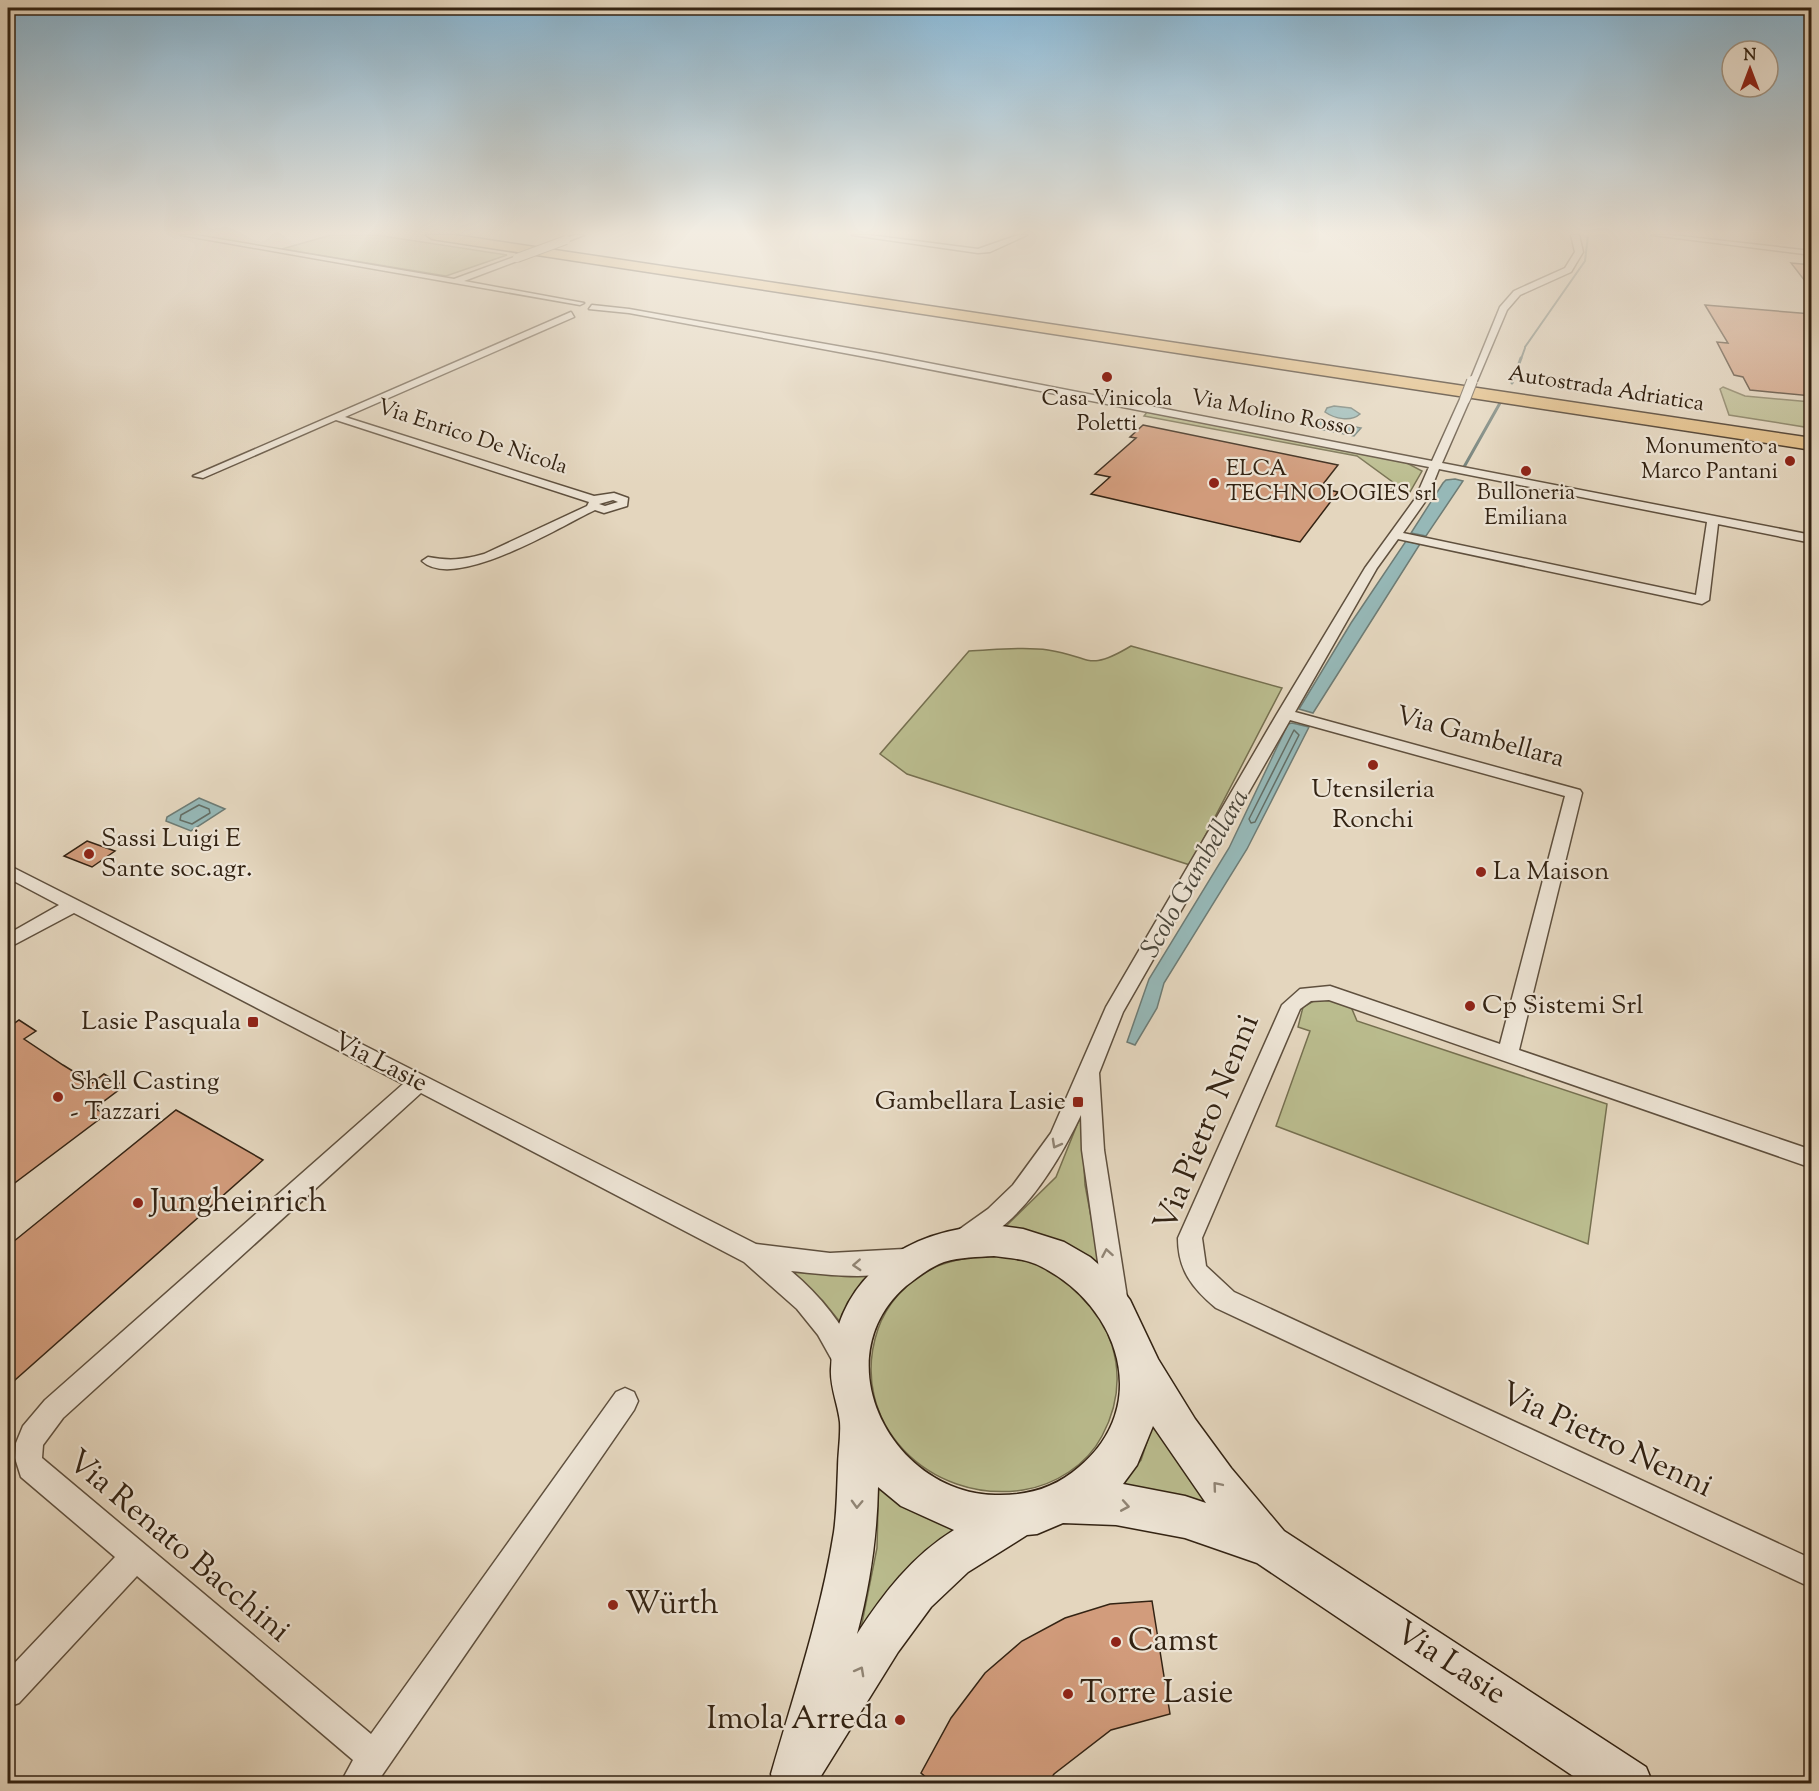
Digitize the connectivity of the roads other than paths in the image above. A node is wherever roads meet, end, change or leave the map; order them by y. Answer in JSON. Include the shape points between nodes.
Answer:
{"nodes":[{"id":1,"x":535,"y":319,"type":"edge"},
{"id":2,"x":669,"y":319,"type":"edge"},
{"id":3,"x":984,"y":319,"type":"edge"},
{"id":4,"x":1035,"y":319,"type":"edge"},
{"id":5,"x":1499,"y":319,"type":"edge"},
{"id":6,"x":336,"y":417,"type":"junction"},
{"id":7,"x":1812,"y":435,"type":"edge"},
{"id":8,"x":1812,"y":444,"type":"edge"},
{"id":9,"x":1437,"y":466,"type":"junction"},
{"id":10,"x":199,"y":476,"type":"dead end"},
{"id":11,"x":1713,"y":521,"type":"junction"},
{"id":12,"x":1397,"y":535,"type":"junction"},
{"id":13,"x":1812,"y":540,"type":"edge"},
{"id":14,"x":428,"y":561,"type":"dead end"},
{"id":15,"x":1284,"y":714,"type":"junction"},
{"id":16,"x":8,"y":871,"type":"edge"},
{"id":17,"x":72,"y":906,"type":"junction"},
{"id":18,"x":8,"y":942,"type":"edge"},
{"id":19,"x":1508,"y":1054,"type":"junction"},
{"id":20,"x":1090,"y":1073,"type":"junction"},
{"id":21,"x":419,"y":1082,"type":"junction"},
{"id":22,"x":1812,"y":1159,"type":"edge"},
{"id":23,"x":959,"y":1242,"type":"junction"},
{"id":24,"x":752,"y":1254,"type":"junction"},
{"id":25,"x":915,"y":1259,"type":"junction"},
{"id":26,"x":1117,"y":1310,"type":"junction"},
{"id":27,"x":1137,"y":1357,"type":"junction"},
{"id":28,"x":849,"y":1367,"type":"junction"},
{"id":29,"x":625,"y":1401,"type":"dead end"},
{"id":30,"x":860,"y":1424,"type":"junction"},
{"id":31,"x":1067,"y":1504,"type":"junction"},
{"id":32,"x":1015,"y":1518,"type":"junction"},
{"id":33,"x":1269,"y":1545,"type":"junction"},
{"id":34,"x":136,"y":1556,"type":"junction"},
{"id":35,"x":1812,"y":1574,"type":"edge"},
{"id":36,"x":8,"y":1692,"type":"edge"},
{"id":37,"x":374,"y":1757,"type":"junction"},
{"id":38,"x":793,"y":1779,"type":"edge"},
{"id":39,"x":356,"y":1784,"type":"edge"},
{"id":40,"x":1629,"y":1784,"type":"edge"}],
"edges":[{"from":1,"to":6,"type":"street"},
{"from":2,"to":9,"type":"street","name":"Via Molino Rosso","via":[[922,364]]},
{"from":3,"to":8,"type":"highway","name":"Autostrada Adriatica"},
{"from":4,"to":7,"type":"highway","name":"Autostrada Adriatica"},
{"from":5,"to":9,"type":"street","bridge":true},
{"from":6,"to":10,"type":"street"},
{"from":6,"to":14,"type":"street","name":"Via Enrico De Nicola","via":[[594,503],[488,558],[455,566],[438,566]]},
{"from":9,"to":11,"type":"street","name":"Via Molino Rosso"},
{"from":9,"to":12,"type":"street"},
{"from":11,"to":12,"type":"street","via":[[1702,600]]},
{"from":11,"to":13,"type":"street","name":"Via Molino Rosso"},
{"from":12,"to":15,"type":"street","via":[[1371,568]]},
{"from":15,"to":19,"type":"street","name":"Via Gambellara","via":[[1574,793]]},
{"from":15,"to":20,"type":"street","via":[[1113,1012]]},
{"from":16,"to":17,"type":"street","name":"Via Lasie"},
{"from":17,"to":18,"type":"street"},
{"from":17,"to":21,"type":"street","name":"Via Lasie"},
{"from":19,"to":22,"type":"street","name":"Via Pietro Nenni"},
{"from":19,"to":35,"type":"street","name":"Via Pietro Nenni","via":[[1330,993],[1307,994],[1292,1005],[1190,1238],[1190,1258],[1200,1279],[1225,1300]]},
{"from":20,"to":23,"type":"street","one_way":true,"via":[[1057,1144],[1034,1180],[1004,1211]]},
{"from":26,"to":20,"type":"street","one_way":true,"via":[[1093,1150]]},
{"from":21,"to":24,"type":"street","name":"Via Lasie"},
{"from":21,"to":34,"type":"street","name":"Via Renato Bacchini","via":[[54,1409],[31,1436],[26,1455],[31,1467]]},
{"from":23,"to":25,"type":"street","name":"Via Lasie"},
{"from":23,"to":26,"type":"street","name":"Via Lasie","via":[[988,1239],[1047,1252],[1074,1266],[1098,1286]]},
{"from":25,"to":24,"type":"street","name":"Via Lasie","one_way":true,"via":[[844,1266]]},
{"from":24,"to":28,"type":"street","name":"Via Lasie","via":[[800,1292],[832,1331]]},
{"from":25,"to":28,"type":"street","name":"Via Lasie","via":[[876,1293],[862,1315]]},
{"from":26,"to":27,"type":"street","name":"Via Lasie"},
{"from":27,"to":31,"type":"street","name":"Via Lasie","via":[[1140,1390],[1134,1424],[1120,1456],[1097,1483]]},
{"from":33,"to":27,"type":"street","name":"Via Lasie","one_way":true,"via":[[1212,1480]]},
{"from":28,"to":30,"type":"street","name":"Via Lasie","via":[[851,1396]]},
{"from":29,"to":37,"type":"street"},
{"from":30,"to":32,"type":"street","name":"Via Lasie","via":[[878,1456],[905,1484],[938,1504],[975,1516]]},
{"from":30,"to":38,"type":"street","one_way":true,"via":[[856,1529],[845,1594]]},
{"from":31,"to":32,"type":"street","name":"Via Lasie"},
{"from":31,"to":33,"type":"street","name":"Via Lasie","one_way":true,"via":[[1116,1504],[1185,1518]]},
{"from":38,"to":32,"type":"street","one_way":true,"via":[[883,1632],[936,1570]]},
{"from":33,"to":40,"type":"street","name":"Via Lasie"},
{"from":34,"to":36,"type":"street"},
{"from":34,"to":37,"type":"street","name":"Via Renato Bacchini"},
{"from":37,"to":39,"type":"street"}]}
